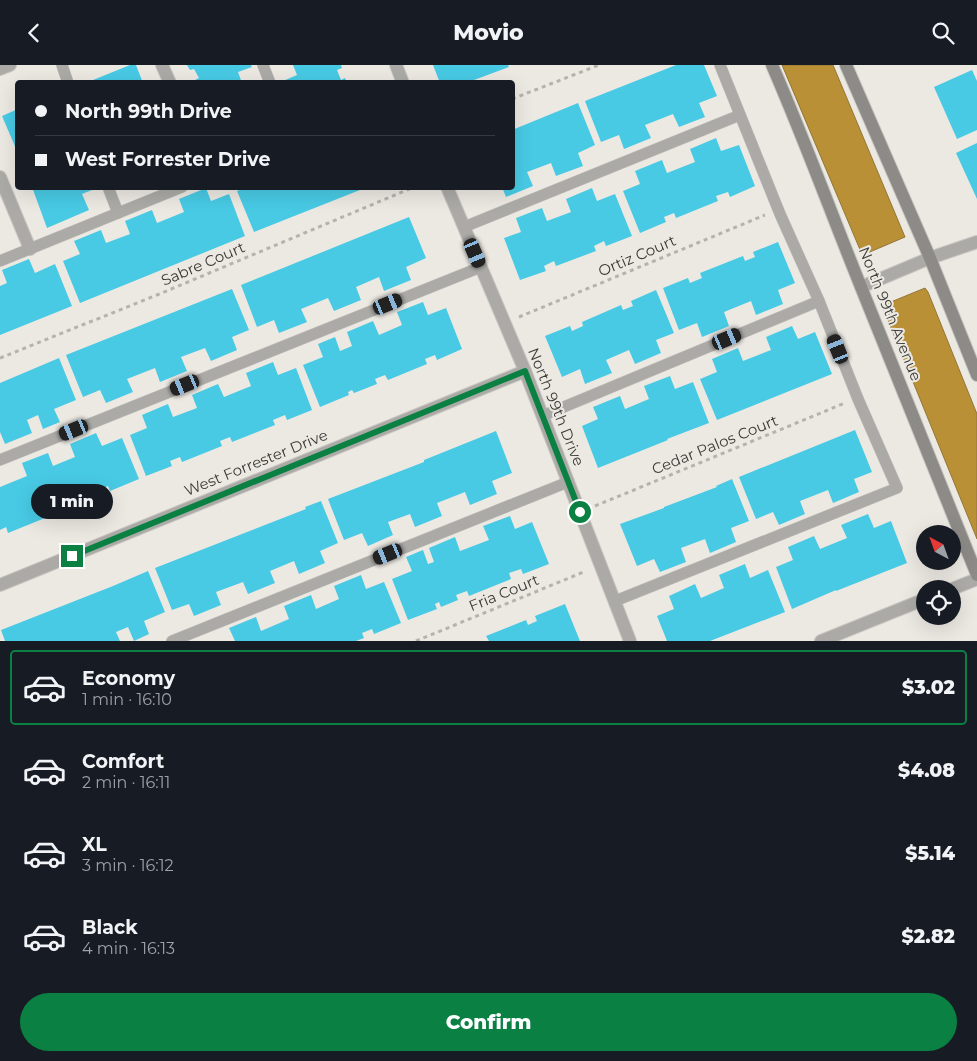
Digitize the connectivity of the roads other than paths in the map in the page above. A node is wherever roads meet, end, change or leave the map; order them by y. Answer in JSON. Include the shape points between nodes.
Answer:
{"nodes":[{"id":1,"x":10,"y":65,"type":"edge"},
{"id":2,"x":62,"y":65,"type":"edge"},
{"id":3,"x":162,"y":65,"type":"edge"},
{"id":4,"x":263,"y":65,"type":"edge"},
{"id":5,"x":396,"y":65,"type":"edge"},
{"id":6,"x":720,"y":65,"type":"edge"},
{"id":7,"x":772,"y":65,"type":"edge"},
{"id":8,"x":846,"y":65,"type":"edge"},
{"id":9,"x":0,"y":69,"type":"edge"},
{"id":10,"x":67,"y":80,"type":"edge"},
{"id":11,"x":169,"y":80,"type":"edge"},
{"id":12,"x":269,"y":80,"type":"edge"},
{"id":13,"x":402,"y":80,"type":"edge"},
{"id":14,"x":740,"y":115,"type":"junction"},
{"id":15,"x":0,"y":177,"type":"edge"},
{"id":16,"x":109,"y":190,"type":"edge"},
{"id":17,"x":175,"y":190,"type":"edge"},
{"id":18,"x":449,"y":190,"type":"edge"},
{"id":19,"x":118,"y":213,"type":"junction"},
{"id":20,"x":464,"y":227,"type":"junction"},
{"id":21,"x":977,"y":242,"type":"edge"},
{"id":22,"x":30,"y":249,"type":"junction"},
{"id":23,"x":930,"y":258,"type":"junction"},
{"id":24,"x":0,"y":261,"type":"edge"},
{"id":25,"x":481,"y":267,"type":"junction"},
{"id":26,"x":861,"y":287,"type":"junction"},
{"id":27,"x":819,"y":301,"type":"junction"},
{"id":28,"x":525,"y":371,"type":"junction"},
{"id":29,"x":977,"y":375,"type":"edge"},
{"id":30,"x":542,"y":416,"type":"junction"},
{"id":31,"x":0,"y":459,"type":"edge"},
{"id":32,"x":568,"y":482,"type":"junction"},
{"id":33,"x":977,"y":577,"type":"edge"},
{"id":34,"x":0,"y":585,"type":"edge"},
{"id":35,"x":961,"y":585,"type":"edge"},
{"id":36,"x":615,"y":601,"type":"junction"},
{"id":37,"x":916,"y":603,"type":"edge"},
{"id":38,"x":172,"y":641,"type":"edge"},
{"id":39,"x":630,"y":641,"type":"edge"},
{"id":40,"x":821,"y":641,"type":"edge"}],
"edges":[{"from":1,"to":9,"type":"street"},
{"from":2,"to":10,"type":"lane"},
{"from":3,"to":11,"type":"street"},
{"from":4,"to":12,"type":"lane"},
{"from":5,"to":13,"type":"street"},
{"from":6,"to":14,"type":"lane"},
{"from":7,"to":26,"type":"main road","name":"North 99th Avenue"},
{"from":8,"to":23,"type":"main road"},
{"from":14,"to":20,"type":"lane"},
{"from":14,"to":27,"type":"lane"},
{"from":15,"to":22,"type":"street"},
{"from":16,"to":19,"type":"lane"},
{"from":17,"to":19,"type":"lane"},
{"from":18,"to":20,"type":"street","name":"North 99th Drive"},
{"from":19,"to":22,"type":"lane"},
{"from":20,"to":25,"type":"street","name":"North 99th Drive"},
{"from":21,"to":23,"type":"street"},
{"from":22,"to":24,"type":"lane"},
{"from":23,"to":26,"type":"street"},
{"from":23,"to":29,"type":"main road"},
{"from":25,"to":28,"type":"street","name":"North 99th Drive"},
{"from":25,"to":31,"type":"lane"},
{"from":26,"to":33,"type":"main road","name":"North 99th Avenue"},
{"from":27,"to":30,"type":"lane"},
{"from":27,"to":36,"type":"lane","via":[[897,488]]},
{"from":28,"to":30,"type":"street","name":"North 99th Drive"},
{"from":28,"to":34,"type":"street","name":"West Forrester Drive"},
{"from":30,"to":32,"type":"street","name":"North 99th Drive"},
{"from":32,"to":36,"type":"street","name":"North 99th Drive"},
{"from":32,"to":38,"type":"lane"},
{"from":33,"to":35,"type":"street"},
{"from":36,"to":39,"type":"street","name":"North 99th Drive"},
{"from":37,"to":40,"type":"street"}]}
